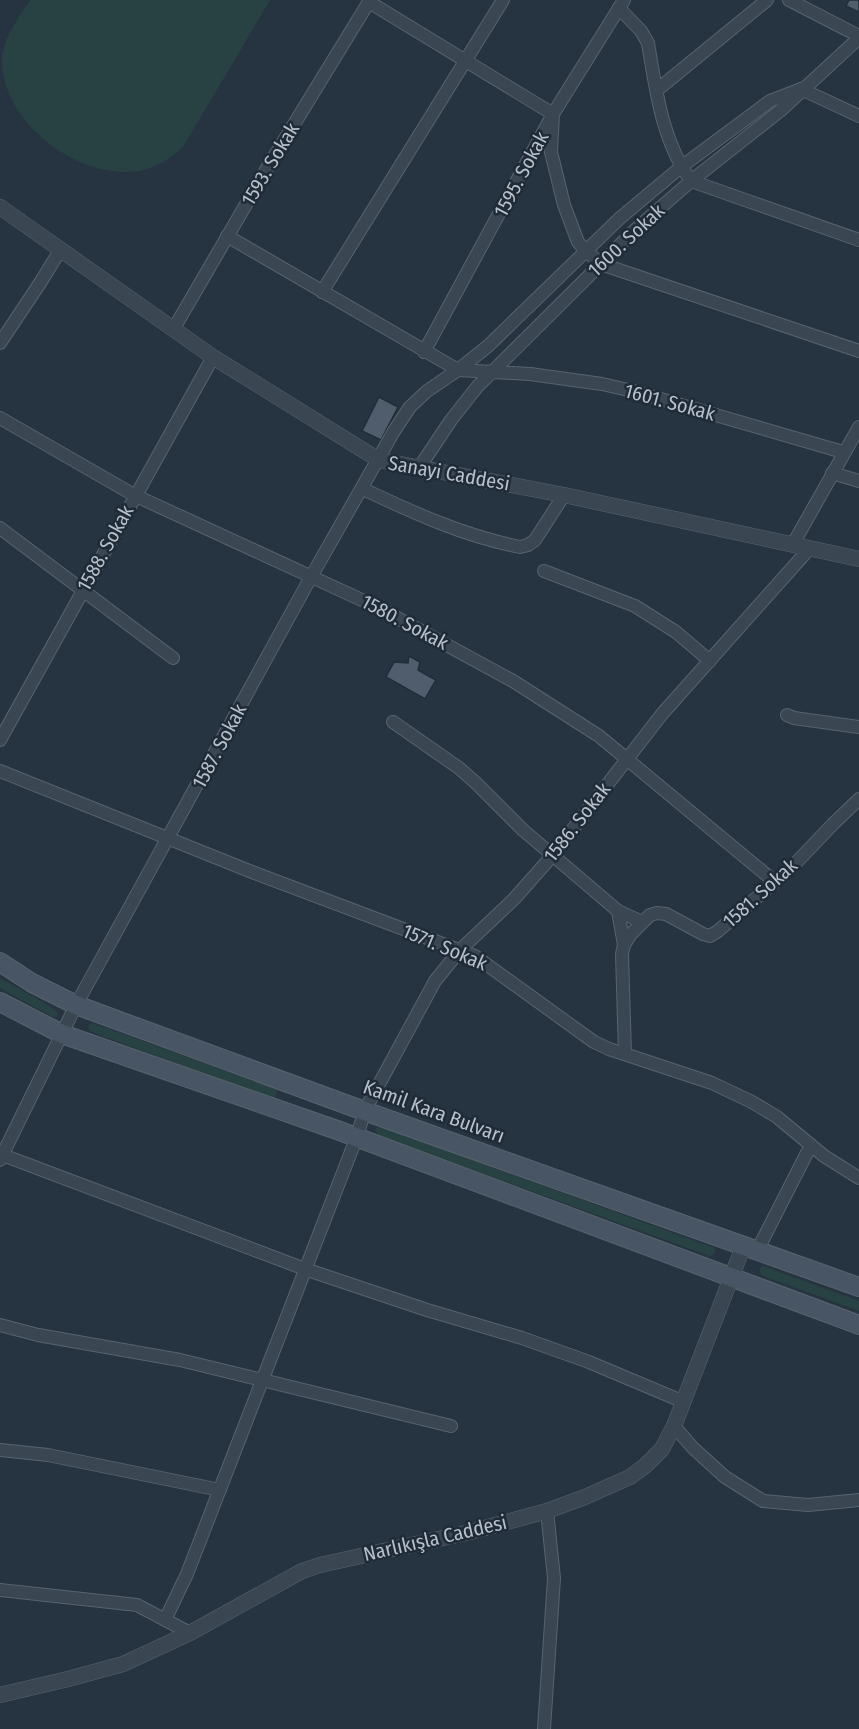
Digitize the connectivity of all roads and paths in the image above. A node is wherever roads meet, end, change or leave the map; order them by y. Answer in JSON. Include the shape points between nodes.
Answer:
{"nodes":[{"id":1,"x":503,"y":0,"type":"edge"},
{"id":2,"x":767,"y":0,"type":"edge"},
{"id":3,"x":789,"y":0,"type":"edge"},
{"id":4,"x":369,"y":1,"type":"edge"},
{"id":5,"x":621,"y":4,"type":"edge"},
{"id":6,"x":859,"y":37,"type":"edge"},
{"id":7,"x":466,"y":61,"type":"junction"},
{"id":8,"x":801,"y":89,"type":"junction"},
{"id":9,"x":657,"y":90,"type":"junction"},
{"id":10,"x":553,"y":114,"type":"junction"},
{"id":11,"x":859,"y":116,"type":"edge"},
{"id":12,"x":681,"y":167,"type":"junction"},
{"id":13,"x":691,"y":181,"type":"junction"},
{"id":14,"x":0,"y":207,"type":"edge"},
{"id":15,"x":227,"y":236,"type":"junction"},
{"id":16,"x":859,"y":240,"type":"edge"},
{"id":17,"x":60,"y":249,"type":"junction"},
{"id":18,"x":585,"y":250,"type":"junction"},
{"id":19,"x":601,"y":264,"type":"junction"},
{"id":20,"x":322,"y":292,"type":"junction"},
{"id":21,"x":173,"y":330,"type":"junction"},
{"id":22,"x":0,"y":343,"type":"edge"},
{"id":23,"x":859,"y":351,"type":"edge"},
{"id":24,"x":424,"y":352,"type":"junction"},
{"id":25,"x":213,"y":357,"type":"junction"},
{"id":26,"x":458,"y":370,"type":"junction"},
{"id":27,"x":492,"y":371,"type":"junction"},
{"id":28,"x":0,"y":418,"type":"edge"},
{"id":29,"x":859,"y":427,"type":"edge"},
{"id":30,"x":843,"y":452,"type":"junction"},
{"id":31,"x":379,"y":460,"type":"junction"},
{"id":32,"x":419,"y":468,"type":"junction"},
{"id":33,"x":832,"y":473,"type":"junction"},
{"id":34,"x":859,"y":481,"type":"edge"},
{"id":35,"x":363,"y":489,"type":"junction"},
{"id":36,"x":134,"y":495,"type":"junction"},
{"id":37,"x":564,"y":495,"type":"junction"},
{"id":38,"x":0,"y":528,"type":"edge"},
{"id":39,"x":793,"y":544,"type":"junction"},
{"id":40,"x":810,"y":548,"type":"junction"},
{"id":41,"x":859,"y":560,"type":"edge"},
{"id":42,"x":544,"y":571,"type":"dead end"},
{"id":43,"x":311,"y":577,"type":"junction"},
{"id":44,"x":83,"y":589,"type":"junction"},
{"id":45,"x":173,"y":658,"type":"dead end"},
{"id":46,"x":710,"y":661,"type":"junction"},
{"id":47,"x":787,"y":715,"type":"dead end"},
{"id":48,"x":393,"y":722,"type":"dead end"},
{"id":49,"x":859,"y":727,"type":"edge"},
{"id":50,"x":0,"y":740,"type":"edge"},
{"id":51,"x":627,"y":758,"type":"junction"},
{"id":52,"x":0,"y":771,"type":"edge"},
{"id":53,"x":859,"y":799,"type":"edge"},
{"id":54,"x":169,"y":838,"type":"junction"},
{"id":55,"x":552,"y":856,"type":"junction"},
{"id":56,"x":775,"y":882,"type":"junction"},
{"id":57,"x":618,"y":911,"type":"junction"},
{"id":58,"x":642,"y":922,"type":"junction"},
{"id":59,"x":624,"y":945,"type":"junction"},
{"id":60,"x":460,"y":950,"type":"junction"},
{"id":61,"x":0,"y":962,"type":"edge"},
{"id":62,"x":0,"y":1002,"type":"edge"},
{"id":63,"x":76,"y":1005,"type":"junction"},
{"id":64,"x":62,"y":1034,"type":"junction"},
{"id":65,"x":625,"y":1054,"type":"junction"},
{"id":66,"x":365,"y":1110,"type":"junction"},
{"id":67,"x":356,"y":1139,"type":"junction"},
{"id":68,"x":811,"y":1145,"type":"junction"},
{"id":69,"x":1,"y":1156,"type":"edge"},
{"id":70,"x":859,"y":1178,"type":"edge"},
{"id":71,"x":750,"y":1249,"type":"junction"},
{"id":72,"x":306,"y":1269,"type":"junction"},
{"id":73,"x":731,"y":1278,"type":"junction"},
{"id":74,"x":859,"y":1287,"type":"edge"},
{"id":75,"x":0,"y":1325,"type":"edge"},
{"id":76,"x":859,"y":1325,"type":"edge"},
{"id":77,"x":263,"y":1380,"type":"junction"},
{"id":78,"x":684,"y":1402,"type":"junction"},
{"id":79,"x":451,"y":1426,"type":"dead end"},
{"id":80,"x":674,"y":1426,"type":"junction"},
{"id":81,"x":0,"y":1450,"type":"edge"},
{"id":82,"x":220,"y":1490,"type":"junction"},
{"id":83,"x":859,"y":1500,"type":"edge"},
{"id":84,"x":547,"y":1511,"type":"junction"},
{"id":85,"x":0,"y":1590,"type":"edge"},
{"id":86,"x":165,"y":1620,"type":"junction"},
{"id":87,"x":190,"y":1633,"type":"junction"},
{"id":88,"x":0,"y":1695,"type":"edge"},
{"id":89,"x":544,"y":1729,"type":"edge"}],
"edges":[{"from":1,"to":7,"type":"street"},
{"from":2,"to":9,"type":"street"},
{"from":3,"to":6,"type":"street"},
{"from":4,"to":7,"type":"street"},
{"from":4,"to":15,"type":"street","name":"1593. Sokak"},
{"from":5,"to":9,"type":"street","via":[[648,43]]},
{"from":5,"to":10,"type":"street","name":"1595. Sokak"},
{"from":6,"to":8,"type":"street","name":"1600. Sokak"},
{"from":7,"to":10,"type":"street"},
{"from":7,"to":20,"type":"street"},
{"from":8,"to":11,"type":"street"},
{"from":8,"to":12,"type":"street","name":"1587. Sokak","via":[[770,101]]},
{"from":8,"to":13,"type":"street","name":"1600. Sokak","via":[[781,110]]},
{"from":9,"to":12,"type":"street","via":[[667,137]]},
{"from":10,"to":18,"type":"street","via":[[551,152],[557,183],[571,226]]},
{"from":10,"to":24,"type":"street","name":"1595. Sokak"},
{"from":12,"to":13,"type":"street"},
{"from":12,"to":18,"type":"street","name":"1587. Sokak"},
{"from":13,"to":16,"type":"street"},
{"from":13,"to":19,"type":"street","name":"1600. Sokak"},
{"from":14,"to":17,"type":"street","name":"Sanayi Caddesi"},
{"from":15,"to":20,"type":"street"},
{"from":15,"to":21,"type":"street","name":"1593. Sokak"},
{"from":17,"to":21,"type":"street","name":"Sanayi Caddesi"},
{"from":17,"to":22,"type":"street"},
{"from":18,"to":19,"type":"street"},
{"from":18,"to":26,"type":"street","name":"1587. Sokak","via":[[509,326]]},
{"from":19,"to":23,"type":"street"},
{"from":19,"to":27,"type":"street","name":"1600. Sokak"},
{"from":20,"to":24,"type":"street"},
{"from":21,"to":25,"type":"street","name":"Sanayi Caddesi"},
{"from":24,"to":26,"type":"street"},
{"from":25,"to":31,"type":"street","name":"Sanayi Caddesi"},
{"from":25,"to":36,"type":"street","name":"1588. Sokak"},
{"from":26,"to":27,"type":"street","name":"1601. Sokak"},
{"from":26,"to":31,"type":"street","name":"1587. Sokak","via":[[410,407]]},
{"from":27,"to":30,"type":"street","name":"1601. Sokak","via":[[633,391]]},
{"from":27,"to":32,"type":"street","name":"1600. Sokak"},
{"from":28,"to":36,"type":"street","name":"1580. Sokak"},
{"from":29,"to":30,"type":"street"},
{"from":30,"to":33,"type":"street"},
{"from":31,"to":32,"type":"street","name":"Sanayi Caddesi"},
{"from":31,"to":35,"type":"street","name":"1587. Sokak"},
{"from":32,"to":37,"type":"street","name":"Sanayi Caddesi"},
{"from":33,"to":34,"type":"street"},
{"from":33,"to":39,"type":"street"},
{"from":35,"to":37,"type":"street","via":[[455,530],[519,547],[535,540]]},
{"from":35,"to":43,"type":"street","name":"1587. Sokak"},
{"from":36,"to":43,"type":"street","name":"1580. Sokak"},
{"from":36,"to":44,"type":"street","name":"1588. Sokak"},
{"from":37,"to":39,"type":"street","name":"Sanayi Caddesi"},
{"from":38,"to":44,"type":"street"},
{"from":39,"to":40,"type":"street","name":"Sanayi Caddesi"},
{"from":40,"to":41,"type":"street","name":"Sanayi Caddesi"},
{"from":40,"to":46,"type":"street","name":"1586. Sokak"},
{"from":42,"to":46,"type":"street","via":[[635,606],[676,632]]},
{"from":43,"to":51,"type":"street","name":"1580. Sokak","via":[[484,664],[599,736]]},
{"from":43,"to":54,"type":"street","name":"1587. Sokak"},
{"from":44,"to":45,"type":"street"},
{"from":44,"to":50,"type":"street","name":"1588. Sokak"},
{"from":46,"to":51,"type":"street","name":"1586. Sokak"},
{"from":47,"to":49,"type":"street"},
{"from":48,"to":55,"type":"street","via":[[468,776]]},
{"from":51,"to":55,"type":"street","name":"1586. Sokak"},
{"from":51,"to":56,"type":"street","name":"1580. Sokak"},
{"from":52,"to":54,"type":"street","name":"1571. Sokak"},
{"from":53,"to":56,"type":"street","name":"1581. Sokak"},
{"from":54,"to":60,"type":"street","name":"1571. Sokak"},
{"from":54,"to":63,"type":"street","name":"1587. Sokak"},
{"from":55,"to":57,"type":"street"},
{"from":55,"to":60,"type":"street","name":"1586. Sokak"},
{"from":56,"to":58,"type":"street","name":"1581. Sokak","via":[[710,936],[666,914],[650,915]]},
{"from":57,"to":58,"type":"street"},
{"from":57,"to":59,"type":"street"},
{"from":58,"to":59,"type":"street"},
{"from":59,"to":65,"type":"street"},
{"from":60,"to":65,"type":"street","name":"1571. Sokak","via":[[487,963],[594,1042]]},
{"from":60,"to":66,"type":"street","name":"1586. Sokak","via":[[435,981]]},
{"from":61,"to":63,"type":"main road","name":"Kamil Kara Bulvarı"},
{"from":62,"to":64,"type":"main road"},
{"from":63,"to":64,"type":"street","name":"1587. Sokak"},
{"from":63,"to":66,"type":"main road","name":"Kamil Kara Bulvarı"},
{"from":64,"to":67,"type":"main road"},
{"from":64,"to":69,"type":"street","name":"1587. Sokak"},
{"from":65,"to":68,"type":"street","name":"1571. Sokak","via":[[733,1092],[777,1117]]},
{"from":66,"to":67,"type":"street","name":"1586. Sokak"},
{"from":66,"to":71,"type":"main road","name":"Kamil Kara Bulvarı"},
{"from":67,"to":72,"type":"street","name":"1586. Sokak"},
{"from":67,"to":73,"type":"main road"},
{"from":68,"to":70,"type":"street","name":"1571. Sokak"},
{"from":68,"to":71,"type":"street"},
{"from":69,"to":72,"type":"street"},
{"from":71,"to":73,"type":"street","name":"Narlıkışla Caddesi"},
{"from":71,"to":74,"type":"main road","name":"Kamil Kara Bulvarı"},
{"from":72,"to":77,"type":"street","name":"1586. Sokak"},
{"from":72,"to":78,"type":"street","via":[[534,1342]]},
{"from":73,"to":76,"type":"main road"},
{"from":73,"to":78,"type":"street","name":"Narlıkışla Caddesi"},
{"from":75,"to":77,"type":"street"},
{"from":77,"to":79,"type":"street"},
{"from":77,"to":82,"type":"street","name":"1586. Sokak"},
{"from":78,"to":80,"type":"street","name":"Narlıkışla Caddesi"},
{"from":80,"to":83,"type":"street","via":[[725,1477],[763,1501],[808,1505]]},
{"from":80,"to":84,"type":"street","name":"Narlıkışla Caddesi","via":[[662,1449],[630,1477]]},
{"from":81,"to":82,"type":"street","via":[[48,1455]]},
{"from":82,"to":86,"type":"street","name":"1586. Sokak"},
{"from":84,"to":87,"type":"street","name":"Narlıkışla Caddesi","via":[[438,1541],[302,1571]]},
{"from":84,"to":89,"type":"street","via":[[554,1578]]},
{"from":85,"to":86,"type":"street","via":[[137,1605]]},
{"from":86,"to":87,"type":"street"},
{"from":87,"to":88,"type":"street","name":"Narlıkışla Caddesi","via":[[123,1664]]}]}
